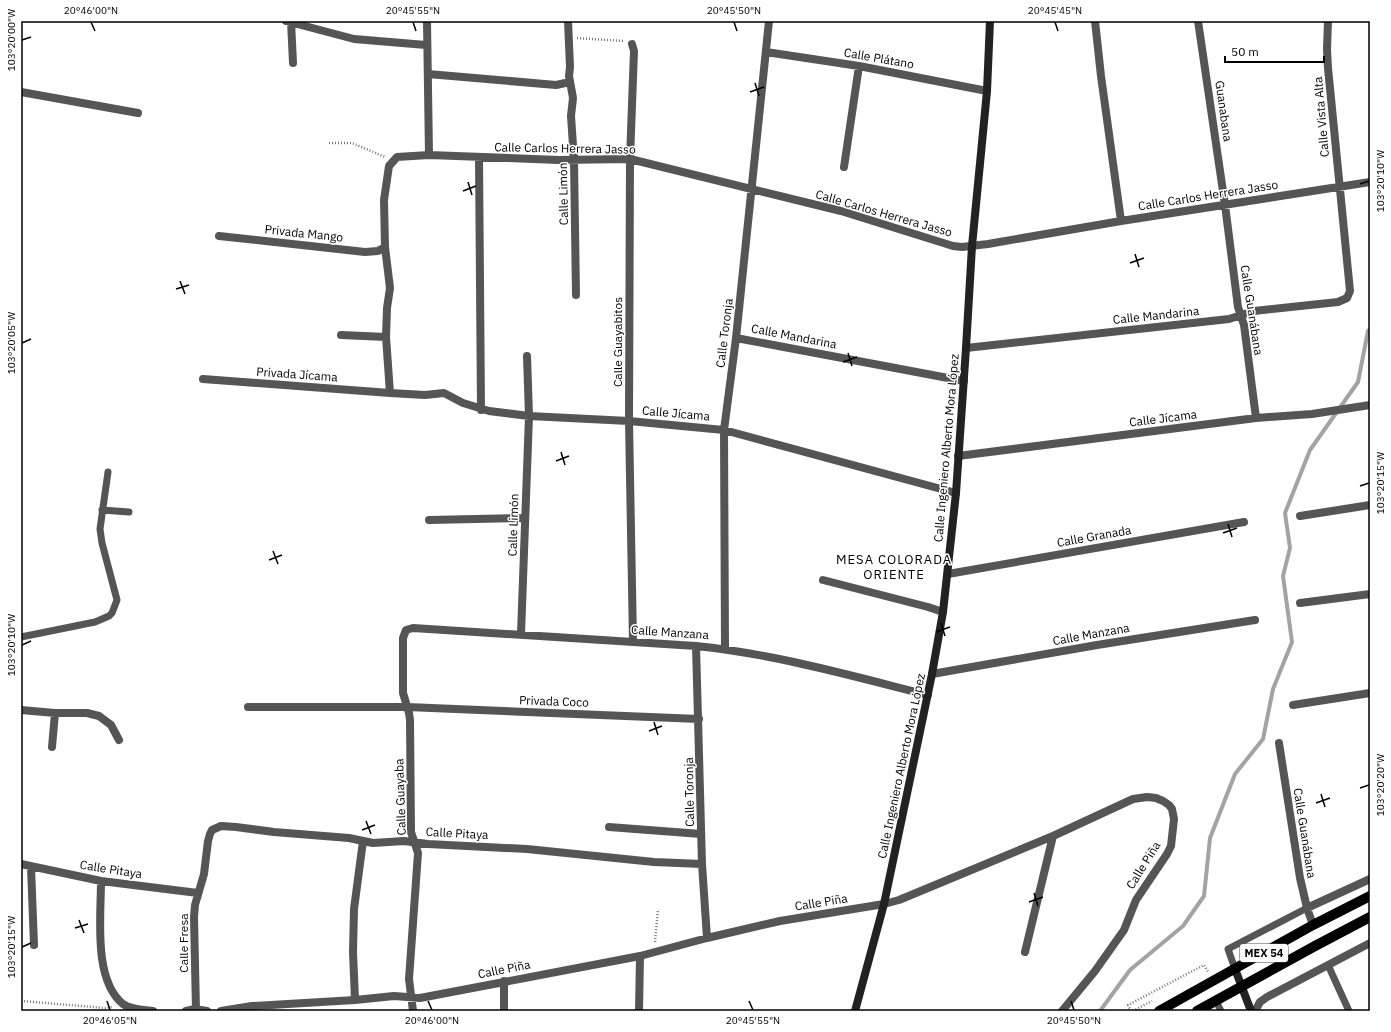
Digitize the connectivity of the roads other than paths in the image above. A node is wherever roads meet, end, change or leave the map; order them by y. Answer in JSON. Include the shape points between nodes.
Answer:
{"nodes":[{"id":1,"x":289,"y":21,"type":"edge"},
{"id":2,"x":427,"y":21,"type":"edge"},
{"id":3,"x":568,"y":21,"type":"edge"},
{"id":4,"x":769,"y":21,"type":"edge"},
{"id":5,"x":990,"y":21,"type":"edge"},
{"id":6,"x":1095,"y":21,"type":"edge"},
{"id":7,"x":1198,"y":21,"type":"edge"},
{"id":8,"x":1328,"y":21,"type":"edge"},
{"id":9,"x":632,"y":44,"type":"road end"},
{"id":10,"x":426,"y":45,"type":"junction"},
{"id":11,"x":766,"y":52,"type":"junction"},
{"id":12,"x":293,"y":63,"type":"dead end"},
{"id":13,"x":859,"y":66,"type":"junction"},
{"id":14,"x":428,"y":74,"type":"junction"},
{"id":15,"x":570,"y":82,"type":"junction"},
{"id":16,"x":987,"y":91,"type":"junction"},
{"id":17,"x":21,"y":92,"type":"edge"},
{"id":18,"x":138,"y":113,"type":"dead end"},
{"id":19,"x":429,"y":155,"type":"junction"},
{"id":20,"x":479,"y":157,"type":"junction"},
{"id":21,"x":630,"y":159,"type":"junction"},
{"id":22,"x":574,"y":160,"type":"junction"},
{"id":23,"x":844,"y":168,"type":"dead end"},
{"id":24,"x":1370,"y":182,"type":"edge"},
{"id":25,"x":1340,"y":187,"type":"junction"},
{"id":26,"x":751,"y":189,"type":"junction"},
{"id":27,"x":1226,"y":205,"type":"junction"},
{"id":28,"x":1120,"y":221,"type":"junction"},
{"id":29,"x":219,"y":236,"type":"dead end"},
{"id":30,"x":972,"y":246,"type":"junction"},
{"id":31,"x":385,"y":247,"type":"junction"},
{"id":32,"x":576,"y":295,"type":"dead end"},
{"id":33,"x":1347,"y":298,"type":"joint"},
{"id":34,"x":1241,"y":316,"type":"junction"},
{"id":35,"x":341,"y":335,"type":"dead end"},
{"id":36,"x":386,"y":337,"type":"junction"},
{"id":37,"x":736,"y":338,"type":"junction"},
{"id":38,"x":966,"y":348,"type":"junction"},
{"id":39,"x":527,"y":356,"type":"dead end"},
{"id":40,"x":203,"y":379,"type":"dead end"},
{"id":41,"x":964,"y":381,"type":"junction"},
{"id":42,"x":390,"y":393,"type":"junction"},
{"id":43,"x":1370,"y":405,"type":"edge"},
{"id":44,"x":481,"y":410,"type":"junction"},
{"id":45,"x":529,"y":416,"type":"junction"},
{"id":46,"x":1256,"y":418,"type":"junction"},
{"id":47,"x":629,"y":421,"type":"junction"},
{"id":48,"x":724,"y":430,"type":"junction"},
{"id":49,"x":958,"y":456,"type":"junction"},
{"id":50,"x":108,"y":472,"type":"dead end"},
{"id":51,"x":956,"y":493,"type":"junction"},
{"id":52,"x":1370,"y":505,"type":"edge"},
{"id":53,"x":102,"y":510,"type":"junction"},
{"id":54,"x":129,"y":512,"type":"dead end"},
{"id":55,"x":1300,"y":516,"type":"dead end"},
{"id":56,"x":525,"y":518,"type":"junction"},
{"id":57,"x":429,"y":520,"type":"dead end"},
{"id":58,"x":1244,"y":522,"type":"dead end"},
{"id":59,"x":948,"y":574,"type":"junction"},
{"id":60,"x":823,"y":580,"type":"dead end"},
{"id":61,"x":1370,"y":594,"type":"edge"},
{"id":62,"x":1300,"y":603,"type":"dead end"},
{"id":63,"x":944,"y":612,"type":"junction"},
{"id":64,"x":1255,"y":620,"type":"dead end"},
{"id":65,"x":406,"y":630,"type":"joint"},
{"id":66,"x":521,"y":634,"type":"junction"},
{"id":67,"x":21,"y":637,"type":"edge"},
{"id":68,"x":633,"y":641,"type":"junction"},
{"id":69,"x":696,"y":646,"type":"junction"},
{"id":70,"x":725,"y":648,"type":"junction"},
{"id":71,"x":932,"y":674,"type":"junction"},
{"id":72,"x":1370,"y":693,"type":"edge"},
{"id":73,"x":928,"y":695,"type":"junction"},
{"id":74,"x":1293,"y":705,"type":"dead end"},
{"id":75,"x":248,"y":707,"type":"dead end"},
{"id":76,"x":407,"y":707,"type":"junction"},
{"id":77,"x":21,"y":710,"type":"edge"},
{"id":78,"x":55,"y":713,"type":"junction"},
{"id":79,"x":699,"y":719,"type":"junction"},
{"id":80,"x":119,"y":740,"type":"dead end"},
{"id":81,"x":1279,"y":743,"type":"dead end"},
{"id":82,"x":52,"y":747,"type":"dead end"},
{"id":83,"x":609,"y":827,"type":"dead end"},
{"id":84,"x":212,"y":830,"type":"joint"},
{"id":85,"x":701,"y":834,"type":"junction"},
{"id":86,"x":1053,"y":836,"type":"junction"},
{"id":87,"x":363,"y":841,"type":"junction"},
{"id":88,"x":414,"y":842,"type":"junction"},
{"id":89,"x":21,"y":864,"type":"edge"},
{"id":90,"x":702,"y":864,"type":"junction"},
{"id":91,"x":31,"y":866,"type":"junction"},
{"id":92,"x":1370,"y":879,"type":"edge"},
{"id":93,"x":101,"y":881,"type":"junction"},
{"id":94,"x":198,"y":893,"type":"junction"},
{"id":95,"x":1370,"y":896,"type":"edge"},
{"id":96,"x":884,"y":904,"type":"junction"},
{"id":97,"x":1307,"y":908,"type":"junction"},
{"id":98,"x":1370,"y":917,"type":"edge"},
{"id":99,"x":1313,"y":925,"type":"junction"},
{"id":100,"x":707,"y":938,"type":"junction"},
{"id":101,"x":1370,"y":942,"type":"edge"},
{"id":102,"x":34,"y":945,"type":"dead end"},
{"id":103,"x":1025,"y":952,"type":"dead end"},
{"id":104,"x":640,"y":956,"type":"junction"},
{"id":105,"x":1328,"y":965,"type":"junction"},
{"id":106,"x":1235,"y":969,"type":"junction"},
{"id":107,"x":504,"y":981,"type":"junction"},
{"id":108,"x":1242,"y":987,"type":"junction"},
{"id":109,"x":411,"y":998,"type":"junction"},
{"id":110,"x":355,"y":1000,"type":"junction"},
{"id":111,"x":1216,"y":1000,"type":"junction"},
{"id":112,"x":252,"y":1009,"type":"edge"},
{"id":113,"x":195,"y":1010,"type":"edge"},
{"id":114,"x":153,"y":1011,"type":"edge"},
{"id":115,"x":186,"y":1011,"type":"edge"},
{"id":116,"x":207,"y":1011,"type":"edge"},
{"id":117,"x":221,"y":1011,"type":"edge"},
{"id":118,"x":413,"y":1011,"type":"edge"},
{"id":119,"x":504,"y":1011,"type":"edge"},
{"id":120,"x":639,"y":1011,"type":"edge"},
{"id":121,"x":855,"y":1011,"type":"edge"},
{"id":122,"x":1062,"y":1011,"type":"edge"},
{"id":123,"x":1160,"y":1011,"type":"edge"},
{"id":124,"x":1197,"y":1011,"type":"edge"},
{"id":125,"x":1221,"y":1011,"type":"edge"},
{"id":126,"x":1251,"y":1011,"type":"edge"},
{"id":127,"x":1255,"y":1011,"type":"edge"},
{"id":128,"x":1349,"y":1011,"type":"edge"}],
"edges":[{"from":1,"to":10,"type":"street","via":[[354,39]]},
{"from":1,"to":12,"type":"street"},
{"from":2,"to":10,"type":"street"},
{"from":3,"to":15,"type":"street","name":"Calle Limón"},
{"from":4,"to":11,"type":"street","name":"Calle Toronja"},
{"from":5,"to":16,"type":"street","name":"Calle Ingeniero Alberto Mora López"},
{"from":6,"to":28,"type":"street"},
{"from":7,"to":27,"type":"street","name":"Guanabana"},
{"from":8,"to":25,"type":"street","name":"Calle Vista Alta","via":[[1327,50]]},
{"from":9,"to":21,"type":"street","name":"Calle Guayabitos","via":[[634,51]]},
{"from":10,"to":14,"type":"street"},
{"from":11,"to":13,"type":"street","name":"Calle Plátano"},
{"from":11,"to":26,"type":"street","name":"Calle Toronja"},
{"from":13,"to":16,"type":"street","name":"Calle Plátano"},
{"from":13,"to":23,"type":"street"},
{"from":14,"to":15,"type":"street","via":[[556,85]]},
{"from":14,"to":19,"type":"street"},
{"from":15,"to":22,"type":"street","name":"Calle Limón","via":[[573,98],[571,116]]},
{"from":16,"to":30,"type":"street","name":"Calle Ingeniero Alberto Mora López"},
{"from":17,"to":18,"type":"street"},
{"from":19,"to":20,"type":"street","name":"Calle Carlos Herrera Jasso"},
{"from":19,"to":31,"type":"street","name":"Calle Carlos Herrera Jasso","via":[[397,158],[389,166],[384,200]]},
{"from":20,"to":22,"type":"street","name":"Calle Carlos Herrera Jasso"},
{"from":20,"to":44,"type":"street"},
{"from":21,"to":22,"type":"street","name":"Calle Carlos Herrera Jasso"},
{"from":21,"to":26,"type":"street","name":"Calle Carlos Herrera Jasso"},
{"from":21,"to":47,"type":"street","name":"Calle Guayabitos"},
{"from":22,"to":32,"type":"street","name":"Calle Limón"},
{"from":24,"to":25,"type":"street","name":"Calle Carlos Herrera Jasso"},
{"from":25,"to":27,"type":"street","name":"Calle Carlos Herrera Jasso"},
{"from":25,"to":33,"type":"street","name":"Calle Vista Alta","via":[[1350,291]]},
{"from":26,"to":30,"type":"street","name":"Calle Carlos Herrera Jasso","via":[[840,211],[953,246]]},
{"from":26,"to":37,"type":"street","name":"Calle Toronja"},
{"from":27,"to":28,"type":"street","name":"Calle Carlos Herrera Jasso"},
{"from":27,"to":34,"type":"street","name":"Calle Guanábana"},
{"from":28,"to":30,"type":"street","name":"Calle Carlos Herrera Jasso"},
{"from":29,"to":31,"type":"street","name":"Privada Mango","via":[[365,252],[378,251]]},
{"from":30,"to":38,"type":"street","name":"Calle Ingeniero Alberto Mora López"},
{"from":31,"to":36,"type":"street","via":[[390,288]]},
{"from":33,"to":34,"type":"street","name":"Calle Mandarina","via":[[1338,302],[1254,311]]},
{"from":34,"to":38,"type":"street","name":"Calle Mandarina"},
{"from":34,"to":46,"type":"street","name":"Calle Guanábana"},
{"from":35,"to":36,"type":"street"},
{"from":36,"to":42,"type":"street"},
{"from":37,"to":41,"type":"street","name":"Calle Mandarina"},
{"from":37,"to":48,"type":"street","name":"Calle Toronja"},
{"from":38,"to":41,"type":"street","name":"Calle Ingeniero Alberto Mora López"},
{"from":39,"to":45,"type":"street","name":"Calle Limón"},
{"from":40,"to":42,"type":"street","name":"Privada Jícama"},
{"from":41,"to":49,"type":"street","name":"Calle Ingeniero Alberto Mora López"},
{"from":42,"to":44,"type":"street","name":"Calle Jícama","via":[[444,393]]},
{"from":43,"to":46,"type":"street","name":"Calle Jícama","via":[[1312,414]]},
{"from":44,"to":45,"type":"street","name":"Calle Jícama"},
{"from":45,"to":47,"type":"street","name":"Calle Jícama"},
{"from":45,"to":56,"type":"street","name":"Calle Limón"},
{"from":46,"to":49,"type":"street","name":"Calle Jícama"},
{"from":47,"to":48,"type":"street","name":"Calle Jícama"},
{"from":47,"to":68,"type":"street","name":"Calle Guayabitos"},
{"from":48,"to":51,"type":"street","name":"Calle Jícama"},
{"from":48,"to":70,"type":"street","name":"Calle Toronja"},
{"from":49,"to":51,"type":"street","name":"Calle Ingeniero Alberto Mora López"},
{"from":50,"to":53,"type":"lane"},
{"from":51,"to":59,"type":"street","name":"Calle Ingeniero Alberto Mora López"},
{"from":52,"to":55,"type":"street"},
{"from":53,"to":54,"type":"lane"},
{"from":53,"to":67,"type":"lane","via":[[101,536],[117,600],[112,613],[95,622]]},
{"from":56,"to":57,"type":"street"},
{"from":56,"to":66,"type":"street","name":"Calle Limón"},
{"from":58,"to":59,"type":"street","name":"Calle Granada"},
{"from":59,"to":63,"type":"street","name":"Calle Ingeniero Alberto Mora López"},
{"from":60,"to":63,"type":"street"},
{"from":61,"to":62,"type":"street"},
{"from":63,"to":71,"type":"street","name":"Calle Ingeniero Alberto Mora López"},
{"from":64,"to":71,"type":"street","name":"Calle Manzana"},
{"from":65,"to":66,"type":"street","name":"Calle Manzana","via":[[413,628]]},
{"from":65,"to":76,"type":"street","name":"Calle Guayaba","via":[[403,638],[403,693]]},
{"from":66,"to":68,"type":"street","name":"Calle Manzana"},
{"from":68,"to":69,"type":"street","name":"Calle Manzana"},
{"from":69,"to":70,"type":"street","name":"Calle Manzana"},
{"from":69,"to":79,"type":"street","name":"Calle Toronja"},
{"from":70,"to":73,"type":"street","name":"Calle Manzana","via":[[822,668]]},
{"from":71,"to":73,"type":"street","name":"Calle Ingeniero Alberto Mora López"},
{"from":72,"to":74,"type":"street"},
{"from":73,"to":96,"type":"street","name":"Calle Ingeniero Alberto Mora López"},
{"from":75,"to":76,"type":"street","name":"Privada Coco"},
{"from":76,"to":79,"type":"street","name":"Privada Coco"},
{"from":76,"to":88,"type":"street","name":"Calle Guayaba","via":[[410,720],[411,832]]},
{"from":77,"to":78,"type":"street"},
{"from":78,"to":80,"type":"street","via":[[87,713],[99,716],[110,725]]},
{"from":78,"to":82,"type":"street"},
{"from":79,"to":85,"type":"street","name":"Calle Toronja"},
{"from":81,"to":97,"type":"street","name":"Calle Guanábana"},
{"from":83,"to":85,"type":"street"},
{"from":84,"to":87,"type":"street","name":"Calle Pitaya","via":[[221,826],[236,827]]},
{"from":84,"to":94,"type":"street","name":"Calle Fresa"},
{"from":85,"to":90,"type":"street","name":"Calle Toronja"},
{"from":86,"to":96,"type":"street","name":"Calle Piña"},
{"from":86,"to":103,"type":"street"},
{"from":86,"to":122,"type":"street","name":"Calle Piña","via":[[1133,799],[1148,797],[1163,801],[1169,804],[1174,819],[1171,846],[1136,900],[1124,930]]},
{"from":87,"to":88,"type":"street","name":"Calle Pitaya"},
{"from":87,"to":110,"type":"street","via":[[354,909]]},
{"from":88,"to":90,"type":"street","name":"Calle Pitaya"},
{"from":88,"to":109,"type":"street","name":"Calle Guayaba","via":[[418,853],[409,979]]},
{"from":89,"to":91,"type":"street","name":"Calle Pitaya"},
{"from":90,"to":100,"type":"street","name":"Calle Toronja"},
{"from":91,"to":93,"type":"street","name":"Calle Pitaya"},
{"from":91,"to":102,"type":"street"},
{"from":92,"to":97,"type":"street"},
{"from":93,"to":94,"type":"street","name":"Calle Pitaya"},
{"from":93,"to":114,"type":"street","via":[[101,958],[106,978],[111,989],[124,1004],[132,1008]]},
{"from":94,"to":113,"type":"street","name":"Calle Fresa","via":[[194,917]]},
{"from":95,"to":99,"type":"main road","number":"MEX 54"},
{"from":96,"to":100,"type":"street","name":"Calle Piña","via":[[780,921]]},
{"from":96,"to":121,"type":"street","name":"Calle Ingeniero Alberto Mora López"},
{"from":97,"to":99,"type":"street","name":"Calle Guanábana"},
{"from":97,"to":106,"type":"lane","via":[[1228,949]]},
{"from":98,"to":108,"type":"main road","number":"MEX 54"},
{"from":99,"to":106,"type":"main road","number":"MEX 54"},
{"from":100,"to":104,"type":"street","name":"Calle Piña"},
{"from":101,"to":105,"type":"street"},
{"from":104,"to":107,"type":"street","name":"Calle Piña"},
{"from":104,"to":120,"type":"street"},
{"from":105,"to":127,"type":"street","via":[[1267,997],[1260,1002]]},
{"from":105,"to":128,"type":"lane"},
{"from":106,"to":108,"type":"street"},
{"from":106,"to":123,"type":"main road","number":"MEX 54"},
{"from":107,"to":109,"type":"street","name":"Calle Piña"},
{"from":107,"to":119,"type":"street"},
{"from":108,"to":111,"type":"main road","number":"MEX 54"},
{"from":108,"to":126,"type":"street"},
{"from":109,"to":110,"type":"street","name":"Calle Piña","via":[[394,996]]},
{"from":109,"to":118,"type":"street","name":"Calle Guayaba"},
{"from":110,"to":112,"type":"street","name":"Calle Piña"},
{"from":111,"to":124,"type":"main road","number":"MEX 54"},
{"from":111,"to":125,"type":"lane"},
{"from":112,"to":117,"type":"street","name":"Calle Piña"},
{"from":113,"to":115,"type":"street"},
{"from":113,"to":116,"type":"street"}]}
